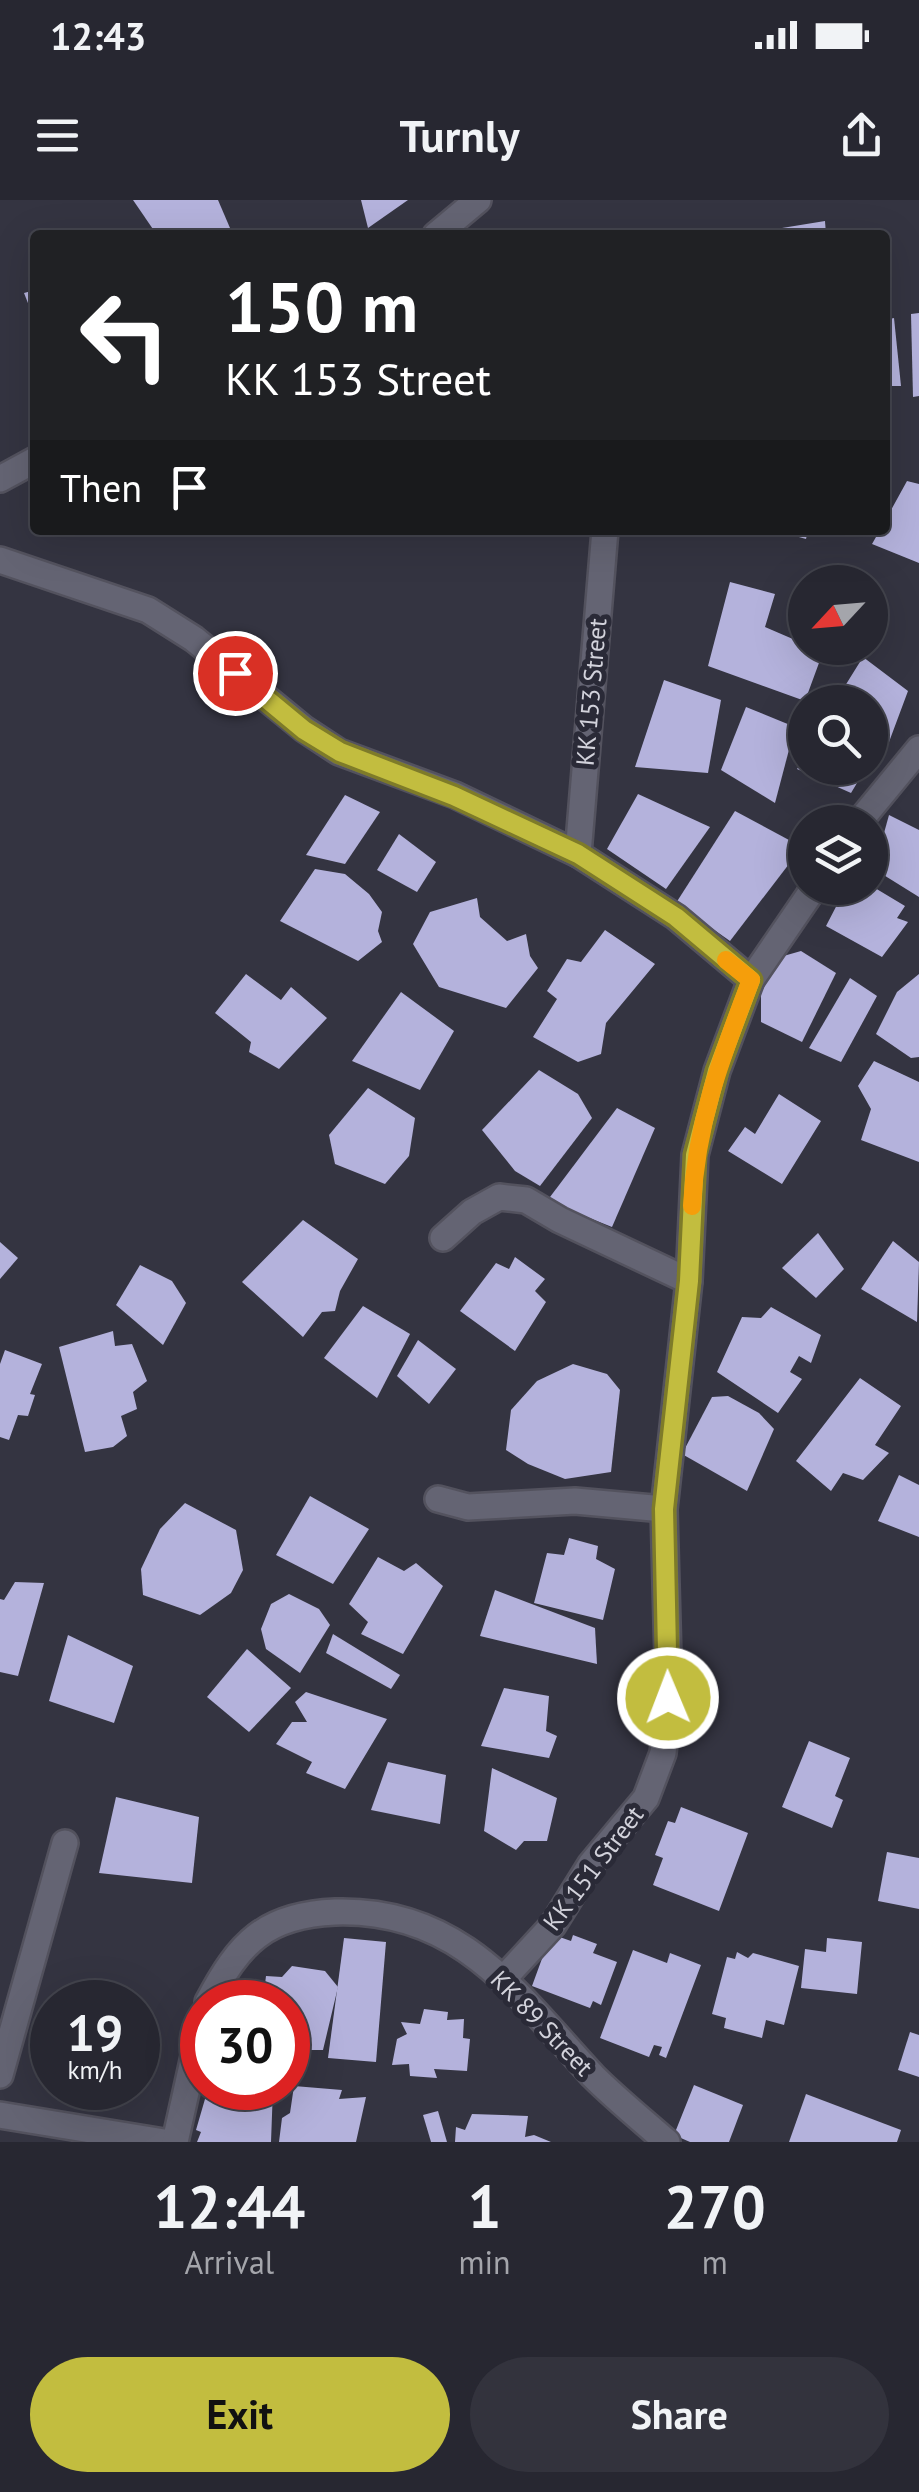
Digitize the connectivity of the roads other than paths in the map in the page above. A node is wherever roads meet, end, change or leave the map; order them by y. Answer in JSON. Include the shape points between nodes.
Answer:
{"nodes":[{"id":1,"x":478,"y":200,"type":"edge"},
{"id":2,"x":442,"y":230,"type":"edge"},
{"id":3,"x":30,"y":462,"type":"edge"},
{"id":4,"x":1,"y":476,"type":"edge"},
{"id":5,"x":604,"y":535,"type":"edge"},
{"id":6,"x":0,"y":560,"type":"edge"},
{"id":7,"x":919,"y":749,"type":"edge"},
{"id":8,"x":873,"y":805,"type":"edge"},
{"id":9,"x":578,"y":854,"type":"junction"},
{"id":10,"x":802,"y":905,"type":"edge"},
{"id":11,"x":751,"y":980,"type":"junction"},
{"id":12,"x":443,"y":1238,"type":"dead end"},
{"id":13,"x":689,"y":1281,"type":"junction"},
{"id":14,"x":438,"y":1499,"type":"dead end"},
{"id":15,"x":664,"y":1509,"type":"junction"},
{"id":16,"x":66,"y":1844,"type":"dead end"},
{"id":17,"x":504,"y":1977,"type":"junction"},
{"id":18,"x":220,"y":1980,"type":"edge"},
{"id":19,"x":0,"y":2075,"type":"edge"},
{"id":20,"x":182,"y":2110,"type":"edge"},
{"id":21,"x":0,"y":2115,"type":"edge"},
{"id":22,"x":164,"y":2142,"type":"edge"},
{"id":23,"x":175,"y":2142,"type":"edge"},
{"id":24,"x":667,"y":2142,"type":"edge"}],
"edges":[{"from":1,"to":2,"type":"street"},
{"from":3,"to":4,"type":"street"},
{"from":5,"to":9,"type":"street","name":"KK 153 Street"},
{"from":6,"to":9,"type":"street","via":[[148,610],[340,752]]},
{"from":7,"to":8,"type":"street"},
{"from":9,"to":11,"type":"street","via":[[676,917]]},
{"from":10,"to":11,"type":"street","name":"KK 151 Street"},
{"from":11,"to":13,"type":"street","name":"KK 151 Street","via":[[695,1155]]},
{"from":12,"to":13,"type":"street","via":[[499,1197],[526,1200]]},
{"from":13,"to":15,"type":"street","name":"KK 151 Street"},
{"from":14,"to":15,"type":"street","via":[[468,1507],[575,1502]]},
{"from":15,"to":17,"type":"street","name":"KK 151 Street","via":[[663,1753],[646,1798],[591,1864],[553,1924]]},
{"from":16,"to":19,"type":"street"},
{"from":17,"to":18,"type":"street","name":"KK 89 Street","via":[[434,1928],[361,1911],[309,1913],[261,1930]]},
{"from":17,"to":24,"type":"street","name":"KK 89 Street","via":[[597,2079]]},
{"from":20,"to":23,"type":"street"},
{"from":21,"to":22,"type":"street"}]}
